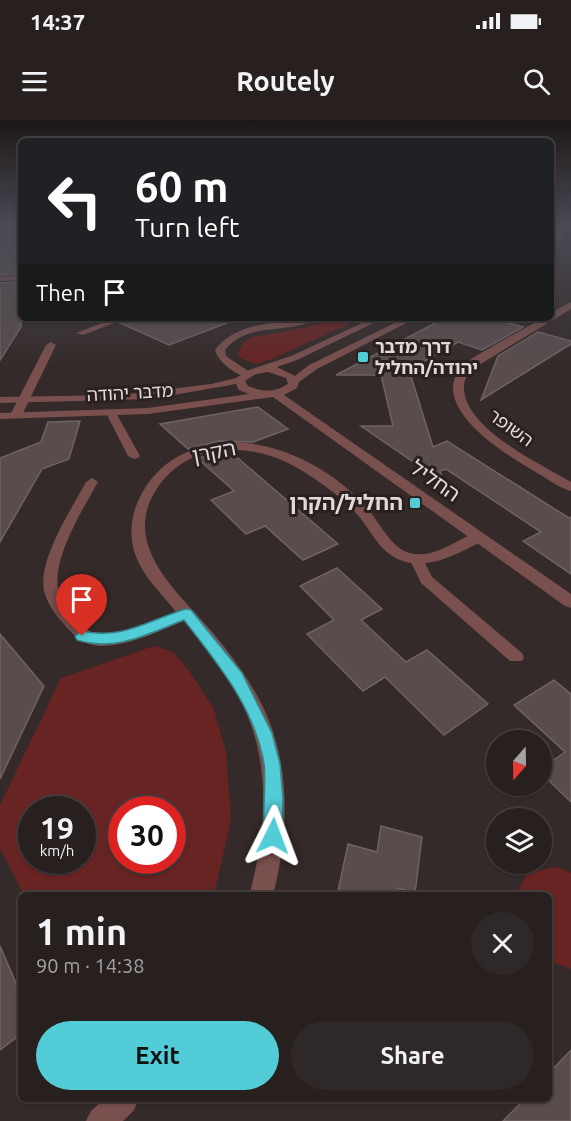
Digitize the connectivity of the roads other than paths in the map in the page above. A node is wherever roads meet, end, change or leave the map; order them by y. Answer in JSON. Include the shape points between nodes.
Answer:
{"nodes":[{"id":1,"x":18,"y":278,"type":"edge"},
{"id":2,"x":0,"y":279,"type":"edge"},
{"id":3,"x":571,"y":305,"type":"edge"},
{"id":4,"x":554,"y":315,"type":"edge"},
{"id":5,"x":115,"y":321,"type":"edge"},
{"id":6,"x":298,"y":321,"type":"edge"},
{"id":7,"x":374,"y":321,"type":"edge"},
{"id":8,"x":406,"y":321,"type":"edge"},
{"id":9,"x":543,"y":321,"type":"edge"},
{"id":10,"x":81,"y":333,"type":"dead end"},
{"id":11,"x":51,"y":345,"type":"dead end"},
{"id":12,"x":260,"y":370,"type":"junction"},
{"id":13,"x":244,"y":377,"type":"junction"},
{"id":14,"x":294,"y":381,"type":"junction"},
{"id":15,"x":268,"y":394,"type":"junction"},
{"id":16,"x":0,"y":400,"type":"edge"},
{"id":17,"x":24,"y":400,"type":"junction"},
{"id":18,"x":111,"y":413,"type":"junction"},
{"id":19,"x":16,"y":415,"type":"junction"},
{"id":20,"x":0,"y":416,"type":"edge"},
{"id":21,"x":134,"y":456,"type":"dead end"},
{"id":22,"x":92,"y":482,"type":"dead end"},
{"id":23,"x":571,"y":487,"type":"edge"},
{"id":24,"x":479,"y":537,"type":"junction"},
{"id":25,"x":417,"y":558,"type":"junction"},
{"id":26,"x":571,"y":602,"type":"edge"},
{"id":27,"x":186,"y":614,"type":"junction"},
{"id":28,"x":516,"y":657,"type":"dead end"},
{"id":29,"x":262,"y":892,"type":"edge"},
{"id":30,"x":122,"y":1102,"type":"edge"},
{"id":31,"x":101,"y":1121,"type":"edge"}],
"edges":[{"from":1,"to":2,"type":"street"},
{"from":3,"to":4,"type":"street","name":"השופר"},
{"from":5,"to":10,"type":"lane"},
{"from":6,"to":13,"type":"street","via":[[236,334],[225,342],[220,350],[222,357]]},
{"from":7,"to":12,"type":"street"},
{"from":8,"to":14,"type":"street","via":[[313,367]]},
{"from":9,"to":23,"type":"street","name":"השופר","via":[[465,369],[460,376],[458,398],[475,424]]},
{"from":11,"to":17,"type":"street"},
{"from":12,"to":13,"type":"street","name":"מדבר יהודה"},
{"from":12,"to":14,"type":"street","via":[[287,373]]},
{"from":13,"to":15,"type":"street","name":"החליל","via":[[243,388]]},
{"from":13,"to":17,"type":"street","name":"מדבר יהודה","via":[[200,390],[163,395]]},
{"from":14,"to":15,"type":"street","via":[[288,390]]},
{"from":15,"to":18,"type":"street","name":"מדבר יהודה","via":[[183,408]]},
{"from":15,"to":24,"type":"street","name":"החליל"},
{"from":16,"to":17,"type":"street","name":"מדבר יהודה"},
{"from":17,"to":19,"type":"street"},
{"from":18,"to":19,"type":"street","name":"מדבר יהודה"},
{"from":18,"to":21,"type":"lane"},
{"from":19,"to":20,"type":"street","name":"מדבר יהודה"},
{"from":22,"to":27,"type":"lane","via":[[62,538],[53,567],[51,588],[62,612],[82,636],[101,640],[134,634]]},
{"from":24,"to":25,"type":"street","via":[[434,557]]},
{"from":24,"to":26,"type":"street","name":"החליל"},
{"from":25,"to":27,"type":"street","name":"הקרן","via":[[391,548],[358,506],[300,461],[255,446],[205,449],[177,460],[153,485],[139,515],[137,532],[146,563]]},
{"from":25,"to":28,"type":"lane","via":[[426,580]]},
{"from":27,"to":29,"type":"street","name":"הקרן","via":[[237,677],[264,733],[275,799],[273,836]]},
{"from":30,"to":31,"type":"street"}]}
